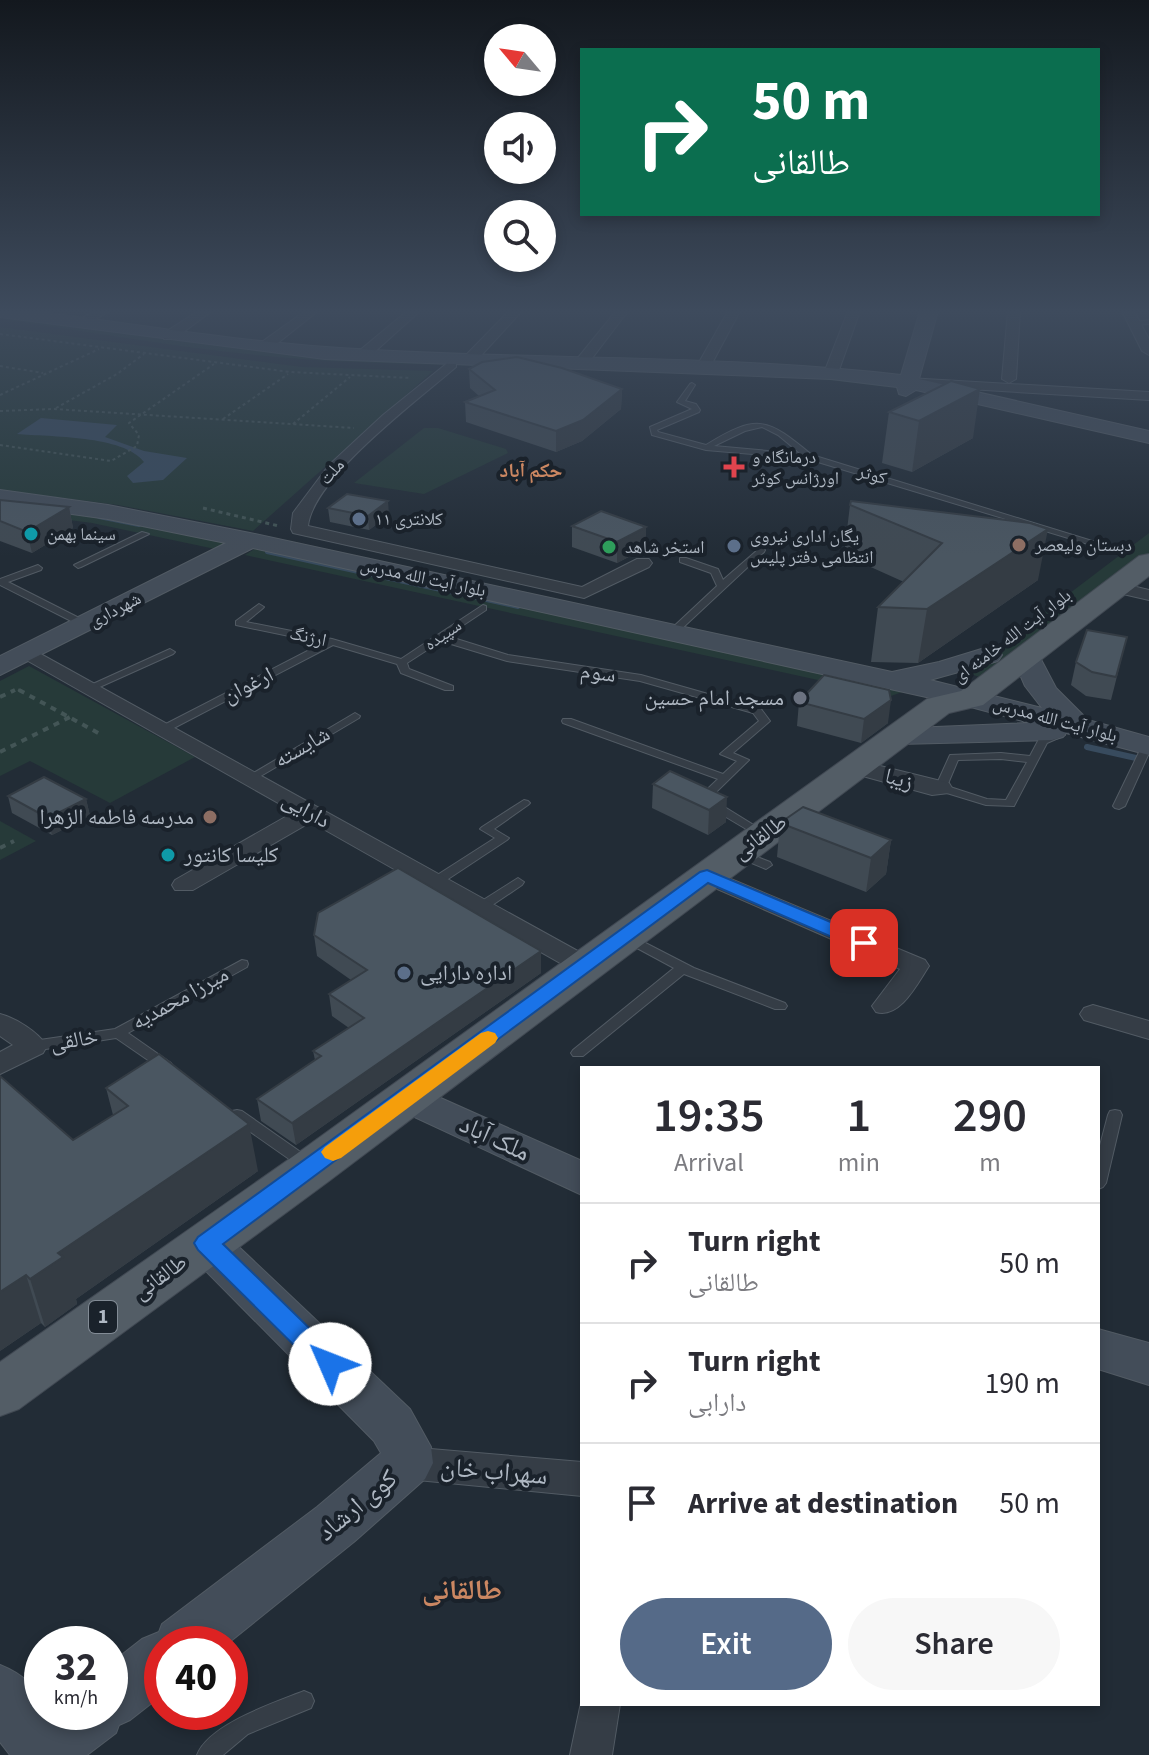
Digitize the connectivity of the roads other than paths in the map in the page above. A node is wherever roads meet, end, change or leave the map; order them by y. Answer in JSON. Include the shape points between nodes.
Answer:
{"nodes":[{"id":1,"x":419,"y":393,"type":"edge"},
{"id":2,"x":687,"y":393,"type":"edge"},
{"id":3,"x":939,"y":393,"type":"edge"},
{"id":4,"x":1074,"y":393,"type":"edge"},
{"id":5,"x":1149,"y":396,"type":"edge"},
{"id":6,"x":1149,"y":439,"type":"edge"},
{"id":7,"x":706,"y":448,"type":"junction"},
{"id":8,"x":809,"y":457,"type":"junction"},
{"id":9,"x":0,"y":497,"type":"edge"},
{"id":10,"x":0,"y":511,"type":"edge"},
{"id":11,"x":1149,"y":532,"type":"edge"},
{"id":12,"x":145,"y":534,"type":"junction"},
{"id":13,"x":239,"y":546,"type":"junction"},
{"id":14,"x":761,"y":550,"type":"dead end"},
{"id":15,"x":1136,"y":557,"type":"edge"},
{"id":16,"x":683,"y":560,"type":"dead end"},
{"id":17,"x":643,"y":563,"type":"dead end"},
{"id":18,"x":78,"y":565,"type":"dead end"},
{"id":19,"x":38,"y":568,"type":"dead end"},
{"id":20,"x":0,"y":582,"type":"edge"},
{"id":21,"x":722,"y":587,"type":"junction"},
{"id":22,"x":1116,"y":587,"type":"junction"},
{"id":23,"x":1149,"y":595,"type":"edge"},
{"id":24,"x":259,"y":607,"type":"dead end"},
{"id":25,"x":483,"y":608,"type":"junction"},
{"id":26,"x":86,"y":625,"type":"junction"},
{"id":27,"x":673,"y":632,"type":"junction"},
{"id":28,"x":439,"y":637,"type":"junction"},
{"id":29,"x":332,"y":642,"type":"junction"},
{"id":30,"x":1026,"y":645,"type":"junction"},
{"id":31,"x":170,"y":652,"type":"dead end"},
{"id":32,"x":28,"y":653,"type":"junction"},
{"id":33,"x":988,"y":655,"type":"junction"},
{"id":34,"x":402,"y":662,"type":"junction"},
{"id":35,"x":0,"y":667,"type":"edge"},
{"id":36,"x":887,"y":679,"type":"junction"},
{"id":37,"x":89,"y":688,"type":"junction"},
{"id":38,"x":449,"y":688,"type":"dead end"},
{"id":39,"x":950,"y":698,"type":"junction"},
{"id":40,"x":355,"y":716,"type":"dead end"},
{"id":41,"x":567,"y":721,"type":"dead end"},
{"id":42,"x":164,"y":729,"type":"junction"},
{"id":43,"x":1053,"y":732,"type":"junction"},
{"id":44,"x":900,"y":735,"type":"junction"},
{"id":45,"x":1141,"y":744,"type":"edge"},
{"id":46,"x":1032,"y":759,"type":"junction"},
{"id":47,"x":856,"y":767,"type":"junction"},
{"id":48,"x":250,"y":778,"type":"junction"},
{"id":49,"x":725,"y":778,"type":"junction"},
{"id":50,"x":941,"y":788,"type":"junction"},
{"id":51,"x":524,"y":803,"type":"dead end"},
{"id":52,"x":1119,"y":806,"type":"dead end"},
{"id":53,"x":311,"y":812,"type":"junction"},
{"id":54,"x":743,"y":857,"type":"junction"},
{"id":55,"x":435,"y":882,"type":"junction"},
{"id":56,"x":518,"y":882,"type":"dead end"},
{"id":57,"x":184,"y":885,"type":"dead end"},
{"id":58,"x":481,"y":907,"type":"junction"},
{"id":59,"x":625,"y":936,"type":"junction"},
{"id":60,"x":242,"y":964,"type":"dead end"},
{"id":61,"x":585,"y":966,"type":"junction"},
{"id":62,"x":683,"y":968,"type":"junction"},
{"id":63,"x":780,"y":1006,"type":"dead end"},
{"id":64,"x":885,"y":1006,"type":"dead end"},
{"id":65,"x":1093,"y":1014,"type":"dead end"},
{"id":66,"x":0,"y":1023,"type":"edge"},
{"id":67,"x":1149,"y":1030,"type":"edge"},
{"id":68,"x":118,"y":1033,"type":"junction"},
{"id":69,"x":33,"y":1046,"type":"junction"},
{"id":70,"x":578,"y":1053,"type":"dead end"},
{"id":71,"x":0,"y":1064,"type":"edge"},
{"id":72,"x":182,"y":1078,"type":"edge"},
{"id":73,"x":407,"y":1097,"type":"junction"},
{"id":74,"x":221,"y":1105,"type":"edge"},
{"id":75,"x":1115,"y":1115,"type":"dead end"},
{"id":76,"x":312,"y":1168,"type":"junction"},
{"id":77,"x":1100,"y":1175,"type":"edge"},
{"id":78,"x":580,"y":1178,"type":"edge"},
{"id":79,"x":206,"y":1243,"type":"junction"},
{"id":80,"x":1100,"y":1350,"type":"edge"},
{"id":81,"x":1149,"y":1364,"type":"edge"},
{"id":82,"x":0,"y":1392,"type":"edge"},
{"id":83,"x":407,"y":1463,"type":"junction"},
{"id":84,"x":580,"y":1479,"type":"edge"},
{"id":85,"x":205,"y":1626,"type":"edge"},
{"id":86,"x":144,"y":1673,"type":"edge"},
{"id":87,"x":128,"y":1686,"type":"edge"},
{"id":88,"x":0,"y":1694,"type":"edge"},
{"id":89,"x":304,"y":1701,"type":"dead end"},
{"id":90,"x":600,"y":1706,"type":"edge"},
{"id":91,"x":73,"y":1730,"type":"edge"},
{"id":92,"x":46,"y":1753,"type":"edge"},
{"id":93,"x":207,"y":1755,"type":"edge"},
{"id":94,"x":591,"y":1755,"type":"edge"}],
"edges":[{"from":1,"to":17,"type":"street","name":"ملت","via":[[357,444],[288,526],[584,593]]},
{"from":2,"to":7,"type":"lane","name":"کوثر","via":[[681,402],[696,410],[653,429]]},
{"from":3,"to":6,"type":"main road"},
{"from":4,"to":5,"type":"street"},
{"from":7,"to":8,"type":"lane","name":"کوثر"},
{"from":7,"to":8,"type":"lane","via":[[757,423],[770,424]]},
{"from":8,"to":15,"type":"lane","name":"کوثر"},
{"from":9,"to":13,"type":"main road","name":"بلوار آیت الله مدرس","via":[[108,512]]},
{"from":10,"to":12,"type":"main road","name":"بلوار آیت الله مدرس"},
{"from":11,"to":15,"type":"main road","name":"بلوار آیت الله خامنه ای"},
{"from":12,"to":13,"type":"main road","name":"بلوار آیت الله مدرس"},
{"from":12,"to":18,"type":"lane"},
{"from":13,"to":25,"type":"main road","name":"بلوار آیت الله مدرس"},
{"from":13,"to":26,"type":"main road","name":"شهرداری"},
{"from":13,"to":27,"type":"main road","name":"بلوار آیت الله مدرس"},
{"from":14,"to":21,"type":"lane"},
{"from":15,"to":22,"type":"main road","name":"بلوار آیت الله خامنه ای"},
{"from":15,"to":30,"type":"main road","name":"بلوار آیت الله خامنه ای"},
{"from":16,"to":21,"type":"lane","via":[[715,571]]},
{"from":19,"to":20,"type":"lane"},
{"from":20,"to":26,"type":"lane"},
{"from":21,"to":27,"type":"lane"},
{"from":22,"to":23,"type":"street"},
{"from":22,"to":30,"type":"main road","name":"بلوار آیت الله خامنه ای"},
{"from":24,"to":29,"type":"lane","name":"ارژنگ","via":[[239,623]]},
{"from":25,"to":28,"type":"lane","name":"سپیده"},
{"from":25,"to":39,"type":"main road","name":"بلوار آیت الله مدرس"},
{"from":26,"to":32,"type":"main road","name":"شهرداری"},
{"from":27,"to":36,"type":"main road","name":"بلوار آیت الله مدرس"},
{"from":28,"to":34,"type":"lane","name":"سپیده"},
{"from":28,"to":49,"type":"lane","name":"سوم","via":[[507,658],[641,678],[757,711],[765,721],[725,754],[744,760]]},
{"from":29,"to":34,"type":"lane","name":"ارژنگ"},
{"from":29,"to":42,"type":"lane","name":"ارغوان"},
{"from":30,"to":33,"type":"main road","name":"بلوار آیت الله خامنه ای"},
{"from":30,"to":39,"type":"main road","name":"بلوار آیت الله خامنه ای"},
{"from":30,"to":43,"type":"main road","via":[[1033,678],[1049,701]]},
{"from":31,"to":37,"type":"lane"},
{"from":32,"to":35,"type":"main road","name":"شهرداری"},
{"from":32,"to":37,"type":"street","name":"دارایی"},
{"from":33,"to":36,"type":"main road","via":[[943,670]]},
{"from":33,"to":39,"type":"main road","name":"بلوار آیت الله خامنه ای"},
{"from":34,"to":38,"type":"lane","name":"ارژنگ","via":[[404,671]]},
{"from":36,"to":39,"type":"main road","name":"بلوار آیت الله مدرس"},
{"from":37,"to":42,"type":"street","name":"دارایی"},
{"from":39,"to":43,"type":"main road","name":"بلوار آیت الله مدرس"},
{"from":39,"to":44,"type":"main road","name":"طالقانی"},
{"from":40,"to":48,"type":"lane","name":"شایسته"},
{"from":41,"to":49,"type":"lane"},
{"from":42,"to":48,"type":"street","name":"دارایی"},
{"from":43,"to":44,"type":"main road"},
{"from":43,"to":45,"type":"main road","name":"بلوار آیت الله مدرس"},
{"from":43,"to":46,"type":"lane"},
{"from":44,"to":47,"type":"main road","name":"طالقانی"},
{"from":45,"to":52,"type":"lane"},
{"from":46,"to":50,"type":"lane","via":[[954,757]]},
{"from":46,"to":50,"type":"lane","via":[[1010,804]]},
{"from":47,"to":50,"type":"street","name":"زیبا"},
{"from":47,"to":54,"type":"main road","name":"طالقانی"},
{"from":48,"to":53,"type":"street","name":"دارایی"},
{"from":49,"to":54,"type":"lane","via":[[703,799]]},
{"from":51,"to":55,"type":"lane","via":[[486,829],[503,838]]},
{"from":53,"to":55,"type":"street","name":"دارایی"},
{"from":53,"to":57,"type":"street"},
{"from":54,"to":59,"type":"main road","name":"طالقانی"},
{"from":54,"to":64,"type":"street","via":[[916,966]]},
{"from":55,"to":58,"type":"street","name":"دارایی"},
{"from":56,"to":58,"type":"lane"},
{"from":58,"to":61,"type":"street","name":"دارایی"},
{"from":59,"to":61,"type":"main road","name":"طالقانی"},
{"from":59,"to":62,"type":"lane"},
{"from":60,"to":68,"type":"lane","name":"میرزا محمدیه"},
{"from":61,"to":73,"type":"main road","name":"طالقانی"},
{"from":62,"to":63,"type":"lane"},
{"from":62,"to":70,"type":"lane"},
{"from":65,"to":67,"type":"street"},
{"from":66,"to":69,"type":"street"},
{"from":68,"to":69,"type":"lane","name":"خالقی"},
{"from":68,"to":72,"type":"lane","name":"خالقی"},
{"from":69,"to":71,"type":"street"},
{"from":73,"to":76,"type":"main road","name":"طالقانی"},
{"from":73,"to":78,"type":"main road","name":"ملک آباد"},
{"from":74,"to":76,"type":"lane"},
{"from":75,"to":77,"type":"lane"},
{"from":76,"to":79,"type":"main road","name":"طالقانی"},
{"from":79,"to":82,"type":"main road","name":"طالقانی","number":"1"},
{"from":79,"to":83,"type":"main road","name":"کوی ارشاد","via":[[392,1425],[406,1447]]},
{"from":80,"to":81,"type":"main road"},
{"from":83,"to":84,"type":"street","name":"سهراب خان"},
{"from":83,"to":85,"type":"main road","name":"کوی ارشاد"},
{"from":86,"to":87,"type":"main road"},
{"from":88,"to":92,"type":"main road"},
{"from":89,"to":93,"type":"lane","via":[[241,1727]]},
{"from":90,"to":94,"type":"street"},
{"from":91,"to":92,"type":"main road"}]}
